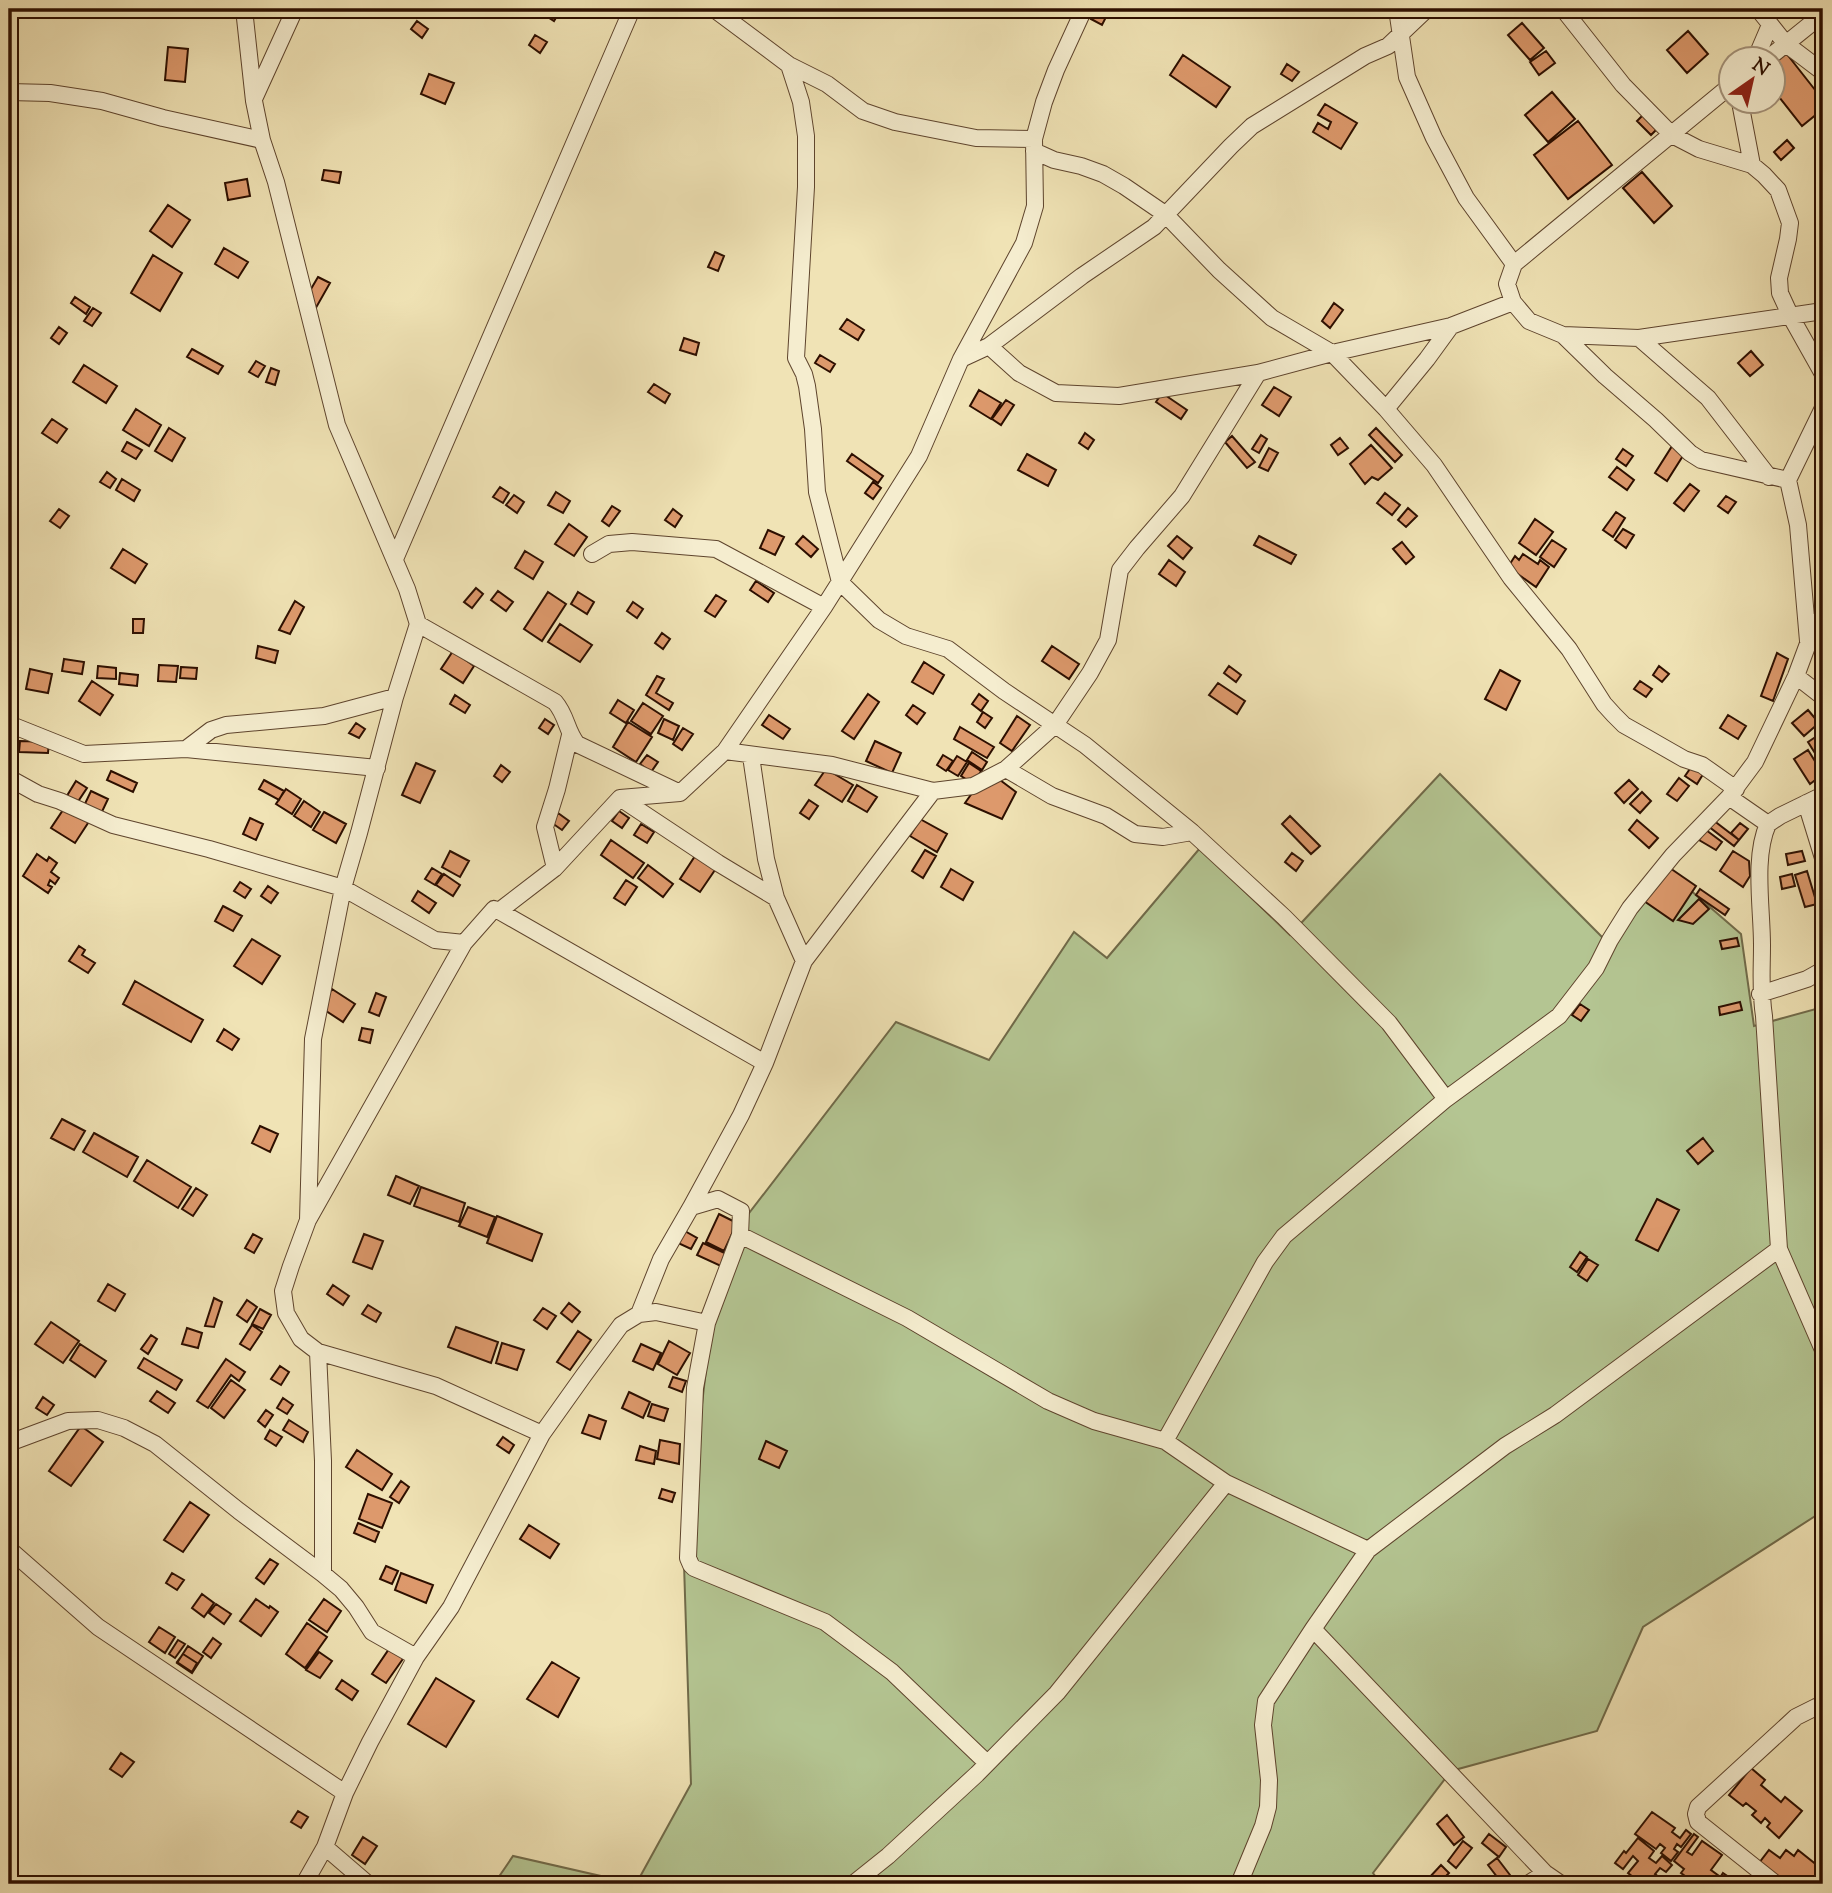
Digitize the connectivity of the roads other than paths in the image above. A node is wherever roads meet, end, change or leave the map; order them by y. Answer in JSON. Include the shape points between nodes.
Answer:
{"nodes":[{"id":1,"x":244,"y":9,"type":"edge"},
{"id":2,"x":295,"y":9,"type":"edge"},
{"id":3,"x":632,"y":9,"type":"edge"},
{"id":4,"x":1084,"y":9,"type":"edge"},
{"id":5,"x":1397,"y":9,"type":"edge"},
{"id":6,"x":1424,"y":9,"type":"edge"},
{"id":7,"x":1563,"y":9,"type":"edge"},
{"id":8,"x":1759,"y":9,"type":"edge"},
{"id":9,"x":722,"y":12,"type":"edge"},
{"id":10,"x":1823,"y":14,"type":"edge"},
{"id":11,"x":1770,"y":25,"type":"junction"},
{"id":12,"x":1402,"y":34,"type":"junction"},
{"id":13,"x":1786,"y":44,"type":"junction"},
{"id":14,"x":1761,"y":46,"type":"edge"},
{"id":15,"x":1784,"y":46,"type":"edge"},
{"id":16,"x":789,"y":65,"type":"junction"},
{"id":17,"x":1823,"y":72,"type":"edge"},
{"id":18,"x":9,"y":92,"type":"edge"},
{"id":19,"x":1716,"y":98,"type":"edge"},
{"id":20,"x":254,"y":101,"type":"junction"},
{"id":21,"x":1743,"y":116,"type":"edge"},
{"id":22,"x":1672,"y":135,"type":"junction"},
{"id":23,"x":262,"y":140,"type":"junction"},
{"id":24,"x":1034,"y":145,"type":"junction"},
{"id":25,"x":1752,"y":165,"type":"junction"},
{"id":26,"x":1165,"y":214,"type":"junction"},
{"id":27,"x":1514,"y":264,"type":"junction"},
{"id":28,"x":1513,"y":302,"type":"junction"},
{"id":29,"x":1823,"y":311,"type":"edge"},
{"id":30,"x":1791,"y":317,"type":"junction"},
{"id":31,"x":1451,"y":326,"type":"junction"},
{"id":32,"x":1563,"y":335,"type":"junction"},
{"id":33,"x":1639,"y":338,"type":"junction"},
{"id":34,"x":989,"y":346,"type":"junction"},
{"id":35,"x":1332,"y":353,"type":"junction"},
{"id":36,"x":961,"y":359,"type":"junction"},
{"id":37,"x":1258,"y":373,"type":"junction"},
{"id":38,"x":1823,"y":374,"type":"edge"},
{"id":39,"x":1823,"y":408,"type":"edge"},
{"id":40,"x":1386,"y":409,"type":"junction"},
{"id":41,"x":1769,"y":477,"type":"junction"},
{"id":42,"x":1788,"y":480,"type":"junction"},
{"id":43,"x":592,"y":554,"type":"dead end"},
{"id":44,"x":395,"y":559,"type":"junction"},
{"id":45,"x":840,"y":582,"type":"junction"},
{"id":46,"x":824,"y":607,"type":"junction"},
{"id":47,"x":1823,"y":614,"type":"edge"},
{"id":48,"x":418,"y":624,"type":"junction"},
{"id":49,"x":1808,"y":641,"type":"junction"},
{"id":50,"x":1797,"y":676,"type":"junction"},
{"id":51,"x":395,"y":697,"type":"junction"},
{"id":52,"x":1823,"y":697,"type":"edge"},
{"id":53,"x":9,"y":724,"type":"edge"},
{"id":54,"x":1055,"y":725,"type":"junction"},
{"id":55,"x":570,"y":735,"type":"junction"},
{"id":56,"x":186,"y":749,"type":"junction"},
{"id":57,"x":725,"y":751,"type":"junction"},
{"id":58,"x":751,"y":756,"type":"junction"},
{"id":59,"x":377,"y":768,"type":"junction"},
{"id":60,"x":1006,"y":769,"type":"junction"},
{"id":61,"x":9,"y":778,"type":"edge"},
{"id":62,"x":933,"y":791,"type":"junction"},
{"id":63,"x":680,"y":793,"type":"junction"},
{"id":64,"x":1732,"y":793,"type":"junction"},
{"id":65,"x":1823,"y":795,"type":"edge"},
{"id":66,"x":620,"y":797,"type":"junction"},
{"id":67,"x":1806,"y":803,"type":"junction"},
{"id":68,"x":1768,"y":824,"type":"junction"},
{"id":69,"x":1192,"y":832,"type":"junction"},
{"id":70,"x":1823,"y":858,"type":"edge"},
{"id":71,"x":555,"y":868,"type":"junction"},
{"id":72,"x":343,"y":888,"type":"junction"},
{"id":73,"x":776,"y":898,"type":"junction"},
{"id":74,"x":499,"y":911,"type":"junction"},
{"id":75,"x":464,"y":943,"type":"junction"},
{"id":76,"x":804,"y":961,"type":"junction"},
{"id":77,"x":1823,"y":970,"type":"edge"},
{"id":78,"x":1760,"y":994,"type":"junction"},
{"id":79,"x":765,"y":1063,"type":"junction"},
{"id":80,"x":1446,"y":1099,"type":"junction"},
{"id":81,"x":691,"y":1207,"type":"junction"},
{"id":82,"x":308,"y":1220,"type":"junction"},
{"id":83,"x":740,"y":1235,"type":"junction"},
{"id":84,"x":1779,"y":1249,"type":"junction"},
{"id":85,"x":639,"y":1314,"type":"junction"},
{"id":86,"x":707,"y":1323,"type":"junction"},
{"id":87,"x":1823,"y":1350,"type":"edge"},
{"id":88,"x":318,"y":1352,"type":"junction"},
{"id":89,"x":542,"y":1434,"type":"junction"},
{"id":90,"x":1165,"y":1441,"type":"junction"},
{"id":91,"x":9,"y":1443,"type":"edge"},
{"id":92,"x":1226,"y":1483,"type":"junction"},
{"id":93,"x":9,"y":1549,"type":"edge"},
{"id":94,"x":1368,"y":1550,"type":"junction"},
{"id":95,"x":323,"y":1574,"type":"junction"},
{"id":96,"x":1313,"y":1629,"type":"junction"},
{"id":97,"x":416,"y":1657,"type":"junction"},
{"id":98,"x":1823,"y":1705,"type":"edge"},
{"id":99,"x":988,"y":1763,"type":"junction"},
{"id":100,"x":345,"y":1793,"type":"junction"},
{"id":101,"x":325,"y":1847,"type":"junction"},
{"id":102,"x":1545,"y":1873,"type":"junction"},
{"id":103,"x":361,"y":1881,"type":"edge"},
{"id":104,"x":304,"y":1884,"type":"edge"},
{"id":105,"x":853,"y":1884,"type":"edge"},
{"id":106,"x":1239,"y":1884,"type":"edge"},
{"id":107,"x":1528,"y":1884,"type":"edge"},
{"id":108,"x":1561,"y":1884,"type":"edge"},
{"id":109,"x":1776,"y":1884,"type":"edge"}],
"edges":[{"from":1,"to":20,"type":"street"},
{"from":2,"to":20,"type":"street"},
{"from":3,"to":44,"type":"street"},
{"from":4,"to":24,"type":"street","via":[[1056,70]]},
{"from":5,"to":12,"type":"street"},
{"from":6,"to":12,"type":"street"},
{"from":7,"to":22,"type":"street","via":[[1623,85]]},
{"from":8,"to":11,"type":"street"},
{"from":9,"to":16,"type":"street"},
{"from":10,"to":13,"type":"street"},
{"from":11,"to":13,"type":"street"},
{"from":11,"to":14,"type":"street"},
{"from":12,"to":26,"type":"street","via":[[1252,126]]},
{"from":12,"to":27,"type":"street","via":[[1407,77],[1434,138],[1465,198]]},
{"from":13,"to":15,"type":"street"},
{"from":13,"to":17,"type":"street"},
{"from":16,"to":24,"type":"street","via":[[827,84],[863,111],[895,122]]},
{"from":16,"to":45,"type":"street","via":[[806,136],[796,358],[807,386],[817,492]]},
{"from":18,"to":23,"type":"street","via":[[102,101]]},
{"from":19,"to":22,"type":"street"},
{"from":20,"to":23,"type":"street"},
{"from":21,"to":25,"type":"street"},
{"from":22,"to":25,"type":"street","via":[[1699,149]]},
{"from":22,"to":27,"type":"street"},
{"from":23,"to":44,"type":"street","via":[[337,425]]},
{"from":24,"to":26,"type":"street","via":[[1054,160],[1103,174]]},
{"from":24,"to":36,"type":"street","via":[[1035,206],[1024,243]]},
{"from":25,"to":30,"type":"street","via":[[1778,190],[1790,223],[1779,278]]},
{"from":26,"to":34,"type":"street","via":[[1154,227]]},
{"from":26,"to":35,"type":"street","via":[[1272,318]]},
{"from":27,"to":28,"type":"street","via":[[1507,284]]},
{"from":28,"to":31,"type":"street"},
{"from":28,"to":32,"type":"street","via":[[1529,321]]},
{"from":29,"to":30,"type":"street"},
{"from":30,"to":33,"type":"street"},
{"from":30,"to":38,"type":"street"},
{"from":31,"to":35,"type":"street"},
{"from":31,"to":40,"type":"street"},
{"from":32,"to":33,"type":"street"},
{"from":32,"to":41,"type":"street","via":[[1690,453],[1701,460]]},
{"from":33,"to":41,"type":"street","via":[[1708,398]]},
{"from":34,"to":36,"type":"street"},
{"from":34,"to":37,"type":"street","via":[[1019,373],[1056,393],[1119,396]]},
{"from":35,"to":37,"type":"street"},
{"from":35,"to":40,"type":"street"},
{"from":36,"to":45,"type":"street","via":[[919,456]]},
{"from":37,"to":54,"type":"street","via":[[1182,496],[1120,570],[1108,640]]},
{"from":39,"to":42,"type":"street"},
{"from":40,"to":64,"type":"street","via":[[1434,465],[1604,704],[1624,724],[1702,765]]},
{"from":41,"to":42,"type":"street"},
{"from":42,"to":49,"type":"street","via":[[1798,525]]},
{"from":43,"to":46,"type":"street","via":[[609,544],[632,542],[716,549]]},
{"from":44,"to":48,"type":"street"},
{"from":45,"to":46,"type":"street"},
{"from":45,"to":54,"type":"street","via":[[878,620],[906,636],[948,649]]},
{"from":46,"to":57,"type":"street"},
{"from":47,"to":49,"type":"street"},
{"from":48,"to":51,"type":"street"},
{"from":48,"to":55,"type":"street","via":[[555,702],[564,713]]},
{"from":49,"to":50,"type":"street"},
{"from":50,"to":52,"type":"street"},
{"from":50,"to":64,"type":"street","via":[[1755,762]]},
{"from":51,"to":56,"type":"street","via":[[324,716],[226,725]]},
{"from":51,"to":59,"type":"street"},
{"from":53,"to":56,"type":"street","via":[[84,754]]},
{"from":54,"to":60,"type":"street"},
{"from":54,"to":69,"type":"street"},
{"from":55,"to":63,"type":"street","via":[[577,744]]},
{"from":55,"to":71,"type":"street","via":[[545,827]]},
{"from":56,"to":59,"type":"street"},
{"from":57,"to":58,"type":"street"},
{"from":57,"to":63,"type":"street"},
{"from":58,"to":62,"type":"street","via":[[832,765]]},
{"from":58,"to":73,"type":"street"},
{"from":59,"to":72,"type":"street"},
{"from":60,"to":62,"type":"street","via":[[973,786]]},
{"from":60,"to":69,"type":"street","via":[[1135,834],[1163,837]]},
{"from":61,"to":72,"type":"street","via":[[113,825]]},
{"from":62,"to":76,"type":"street"},
{"from":63,"to":66,"type":"street"},
{"from":64,"to":68,"type":"street"},
{"from":64,"to":80,"type":"street","via":[[1630,908],[1596,968],[1559,1016]]},
{"from":65,"to":67,"type":"street"},
{"from":66,"to":71,"type":"street"},
{"from":66,"to":73,"type":"street"},
{"from":67,"to":68,"type":"street"},
{"from":67,"to":70,"type":"street"},
{"from":68,"to":78,"type":"street","via":[[1759,888]]},
{"from":69,"to":80,"type":"street","via":[[1388,1023]]},
{"from":71,"to":74,"type":"street"},
{"from":72,"to":75,"type":"street","via":[[435,940]]},
{"from":72,"to":82,"type":"street","via":[[313,1039]]},
{"from":73,"to":76,"type":"street"},
{"from":74,"to":75,"type":"street","via":[[494,909]]},
{"from":74,"to":79,"type":"street"},
{"from":75,"to":82,"type":"street"},
{"from":76,"to":79,"type":"street"},
{"from":77,"to":78,"type":"street"},
{"from":78,"to":84,"type":"street"},
{"from":79,"to":81,"type":"street"},
{"from":80,"to":90,"type":"street","via":[[1272,1249]]},
{"from":81,"to":83,"type":"street","via":[[718,1199],[741,1212]]},
{"from":81,"to":85,"type":"street","via":[[661,1259]]},
{"from":82,"to":88,"type":"street","via":[[283,1291],[286,1313],[296,1331]]},
{"from":83,"to":86,"type":"street"},
{"from":83,"to":90,"type":"street","via":[[907,1318],[1048,1401]]},
{"from":84,"to":87,"type":"street"},
{"from":84,"to":94,"type":"street"},
{"from":85,"to":86,"type":"street","via":[[656,1312]]},
{"from":85,"to":89,"type":"street","via":[[621,1325]]},
{"from":86,"to":99,"type":"street","via":[[695,1388],[691,1565],[825,1622],[892,1671]]},
{"from":88,"to":89,"type":"street","via":[[436,1386]]},
{"from":88,"to":95,"type":"street"},
{"from":89,"to":97,"type":"street","via":[[451,1607]]},
{"from":90,"to":92,"type":"street"},
{"from":91,"to":95,"type":"street","via":[[68,1421],[98,1420],[124,1428],[155,1444]]},
{"from":92,"to":94,"type":"street"},
{"from":92,"to":99,"type":"street","via":[[1057,1693]]},
{"from":93,"to":100,"type":"street","via":[[98,1627]]},
{"from":94,"to":96,"type":"street"},
{"from":95,"to":97,"type":"street","via":[[341,1589],[372,1632]]},
{"from":96,"to":102,"type":"street"},
{"from":96,"to":106,"type":"street","via":[[1266,1702],[1268,1807]]},
{"from":97,"to":100,"type":"street"},
{"from":98,"to":109,"type":"street","via":[[1796,1717],[1698,1807],[1696,1814],[1698,1822]]},
{"from":99,"to":105,"type":"street"},
{"from":100,"to":101,"type":"street"},
{"from":101,"to":103,"type":"street"},
{"from":101,"to":104,"type":"street"},
{"from":102,"to":107,"type":"street"},
{"from":102,"to":108,"type":"street"}]}
